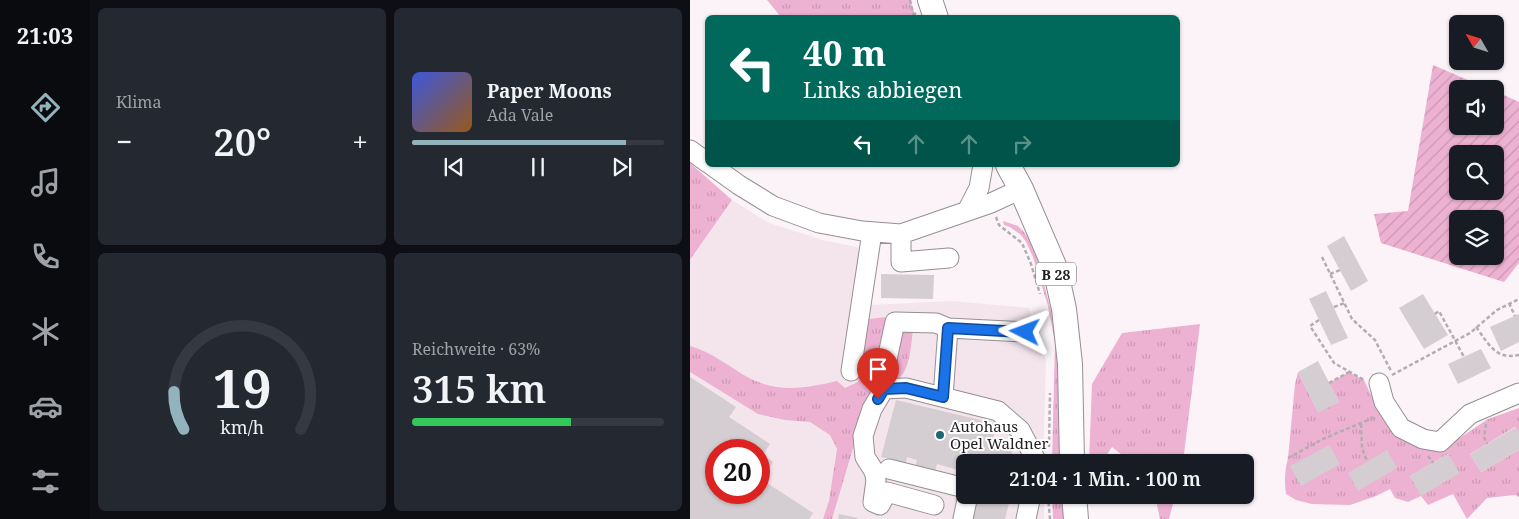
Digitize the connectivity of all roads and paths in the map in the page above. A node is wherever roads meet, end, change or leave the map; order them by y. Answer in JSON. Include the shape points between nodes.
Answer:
{"nodes":[{"id":1,"x":930,"y":0,"type":"edge"},
{"id":2,"x":935,"y":15,"type":"edge"},
{"id":3,"x":690,"y":150,"type":"edge"},
{"id":4,"x":705,"y":161,"type":"edge"},
{"id":5,"x":714,"y":167,"type":"edge"},
{"id":6,"x":983,"y":167,"type":"edge"},
{"id":7,"x":1009,"y":167,"type":"edge"},
{"id":8,"x":1021,"y":190,"type":"junction"},
{"id":9,"x":992,"y":203,"type":"junction"},
{"id":10,"x":967,"y":211,"type":"junction"},
{"id":11,"x":872,"y":232,"type":"junction"},
{"id":12,"x":902,"y":234,"type":"junction"},
{"id":13,"x":1322,"y":257,"type":"dead end"},
{"id":14,"x":949,"y":258,"type":"dead end"},
{"id":15,"x":1340,"y":270,"type":"dead end"},
{"id":16,"x":1330,"y":274,"type":"junction"},
{"id":17,"x":1042,"y":298,"type":"dead end"},
{"id":18,"x":1519,"y":299,"type":"edge"},
{"id":19,"x":1345,"y":303,"type":"junction"},
{"id":20,"x":1510,"y":303,"type":"junction"},
{"id":21,"x":1334,"y":307,"type":"dead end"},
{"id":22,"x":1435,"y":314,"type":"dead end"},
{"id":23,"x":1515,"y":316,"type":"dead end"},
{"id":24,"x":1319,"y":320,"type":"dead end"},
{"id":25,"x":1476,"y":327,"type":"junction"},
{"id":26,"x":948,"y":328,"type":"junction"},
{"id":27,"x":1025,"y":332,"type":"dead end"},
{"id":28,"x":1456,"y":341,"type":"junction"},
{"id":29,"x":1519,"y":355,"type":"edge"},
{"id":30,"x":1464,"y":357,"type":"dead end"},
{"id":31,"x":849,"y":358,"type":"dead end"},
{"id":32,"x":884,"y":369,"type":"dead end"},
{"id":33,"x":1350,"y":372,"type":"junction"},
{"id":34,"x":1386,"y":379,"type":"junction"},
{"id":35,"x":1329,"y":383,"type":"dead end"},
{"id":36,"x":1051,"y":385,"type":"dead end"},
{"id":37,"x":1519,"y":393,"type":"edge"},
{"id":38,"x":943,"y":397,"type":"junction"},
{"id":39,"x":1390,"y":411,"type":"junction"},
{"id":40,"x":1361,"y":424,"type":"junction"},
{"id":41,"x":1040,"y":454,"type":"edge"},
{"id":42,"x":1043,"y":454,"type":"edge"},
{"id":43,"x":1072,"y":454,"type":"edge"},
{"id":44,"x":1288,"y":458,"type":"dead end"},
{"id":45,"x":1368,"y":461,"type":"dead end"},
{"id":46,"x":889,"y":469,"type":"dead end"},
{"id":47,"x":956,"y":486,"type":"edge"},
{"id":48,"x":966,"y":504,"type":"edge"},
{"id":49,"x":1029,"y":504,"type":"edge"},
{"id":50,"x":1049,"y":504,"type":"edge"},
{"id":51,"x":1075,"y":504,"type":"edge"},
{"id":52,"x":934,"y":505,"type":"dead end"},
{"id":53,"x":963,"y":519,"type":"edge"},
{"id":54,"x":1026,"y":519,"type":"edge"},
{"id":55,"x":1050,"y":519,"type":"edge"},
{"id":56,"x":1076,"y":519,"type":"edge"}],
"edges":[{"from":1,"to":2,"type":"main road"},
{"from":3,"to":4,"type":"street"},
{"from":5,"to":11,"type":"street","via":[[773,206],[819,223]]},
{"from":6,"to":10,"type":"street","via":[[979,188]]},
{"from":7,"to":8,"type":"main road","number":"B 28"},
{"from":8,"to":9,"type":"street"},
{"from":8,"to":43,"type":"main road","number":"B 28","via":[[1055,268],[1064,309],[1070,364]]},
{"from":9,"to":10,"type":"street"},
{"from":9,"to":17,"type":"path","via":[[999,225],[1022,243]]},
{"from":10,"to":12,"type":"street"},
{"from":11,"to":12,"type":"street"},
{"from":11,"to":31,"type":"street"},
{"from":12,"to":14,"type":"street","via":[[901,262]]},
{"from":13,"to":16,"type":"path"},
{"from":15,"to":16,"type":"path"},
{"from":16,"to":19,"type":"path"},
{"from":18,"to":20,"type":"path"},
{"from":19,"to":21,"type":"path"},
{"from":19,"to":34,"type":"path","via":[[1352,319],[1376,340]]},
{"from":20,"to":23,"type":"path"},
{"from":20,"to":25,"type":"path"},
{"from":22,"to":28,"type":"path","via":[[1439,311]]},
{"from":24,"to":33,"type":"path","via":[[1310,326],[1334,363]]},
{"from":25,"to":28,"type":"path"},
{"from":25,"to":29,"type":"path","via":[[1497,352],[1505,357]]},
{"from":26,"to":27,"type":"street"},
{"from":26,"to":32,"type":"street","via":[[936,323],[895,322]]},
{"from":26,"to":38,"type":"street"},
{"from":28,"to":30,"type":"path"},
{"from":28,"to":34,"type":"path"},
{"from":33,"to":34,"type":"path","via":[[1364,380]]},
{"from":33,"to":35,"type":"path"},
{"from":34,"to":39,"type":"street","via":[[1384,402]]},
{"from":36,"to":42,"type":"path"},
{"from":37,"to":39,"type":"street","via":[[1470,414],[1440,442],[1423,440],[1401,428]]},
{"from":38,"to":41,"type":"street","via":[[998,411],[1020,430]]},
{"from":38,"to":52,"type":"street","via":[[906,388],[884,389],[872,409],[863,436],[864,457],[874,470],[876,480],[873,502],[880,505],[887,492]]},
{"from":39,"to":40,"type":"path"},
{"from":40,"to":44,"type":"path"},
{"from":40,"to":45,"type":"path","via":[[1362,448]]},
{"from":46,"to":47,"type":"street"},
{"from":48,"to":53,"type":"street"},
{"from":49,"to":54,"type":"street"},
{"from":50,"to":55,"type":"path"},
{"from":51,"to":56,"type":"main road"}]}
